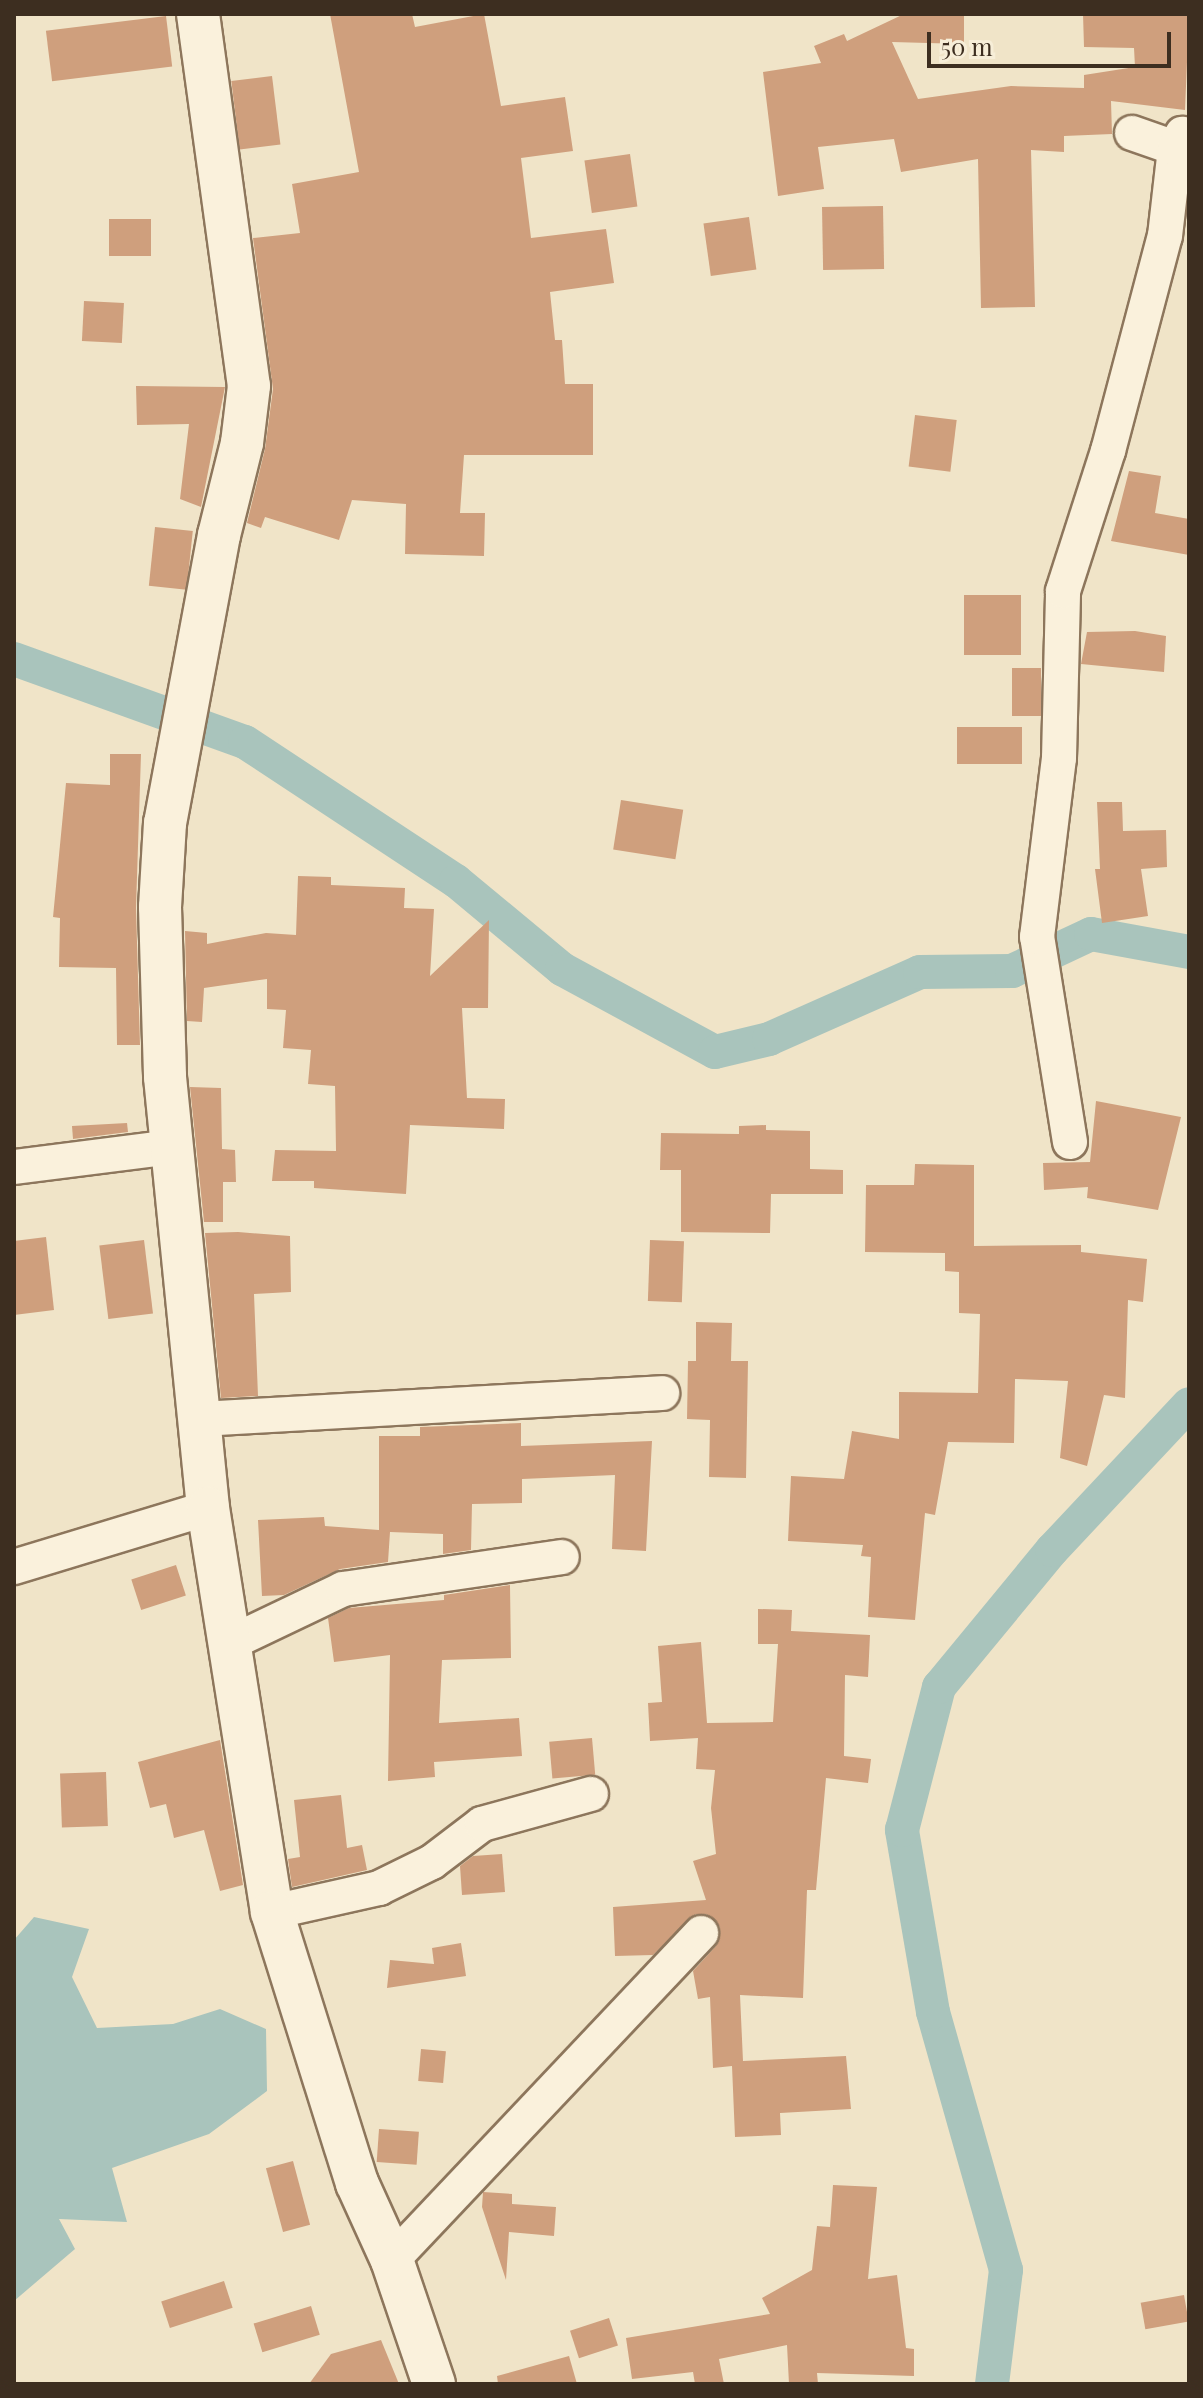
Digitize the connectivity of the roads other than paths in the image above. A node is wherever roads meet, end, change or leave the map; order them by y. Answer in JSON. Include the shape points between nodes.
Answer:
{"nodes":[{"id":1,"x":198,"y":14,"type":"edge"},
{"id":2,"x":1132,"y":133,"type":"dead end"},
{"id":3,"x":1177,"y":236,"type":"edge"},
{"id":4,"x":1070,"y":1142,"type":"dead end"},
{"id":5,"x":172,"y":1147,"type":"junction"},
{"id":6,"x":14,"y":1167,"type":"edge"},
{"id":7,"x":662,"y":1393,"type":"dead end"},
{"id":8,"x":199,"y":1419,"type":"junction"},
{"id":9,"x":208,"y":1508,"type":"junction"},
{"id":10,"x":562,"y":1557,"type":"dead end"},
{"id":11,"x":14,"y":1567,"type":"edge"},
{"id":12,"x":230,"y":1643,"type":"junction"},
{"id":13,"x":591,"y":1794,"type":"dead end"},
{"id":14,"x":272,"y":1912,"type":"junction"},
{"id":15,"x":701,"y":1933,"type":"dead end"},
{"id":16,"x":392,"y":2260,"type":"junction"},
{"id":17,"x":434,"y":2384,"type":"edge"}],
"edges":[{"from":1,"to":5,"type":"street","via":[[249,386],[165,823],[160,907]]},
{"from":2,"to":3,"type":"street","via":[[1179,141]]},
{"from":3,"to":4,"type":"street","via":[[1063,591],[1059,758],[1037,937]]},
{"from":5,"to":6,"type":"street"},
{"from":5,"to":8,"type":"street"},
{"from":7,"to":8,"type":"street"},
{"from":8,"to":9,"type":"street"},
{"from":9,"to":11,"type":"street"},
{"from":9,"to":12,"type":"street"},
{"from":10,"to":12,"type":"street","via":[[343,1589]]},
{"from":12,"to":14,"type":"street"},
{"from":13,"to":14,"type":"street","via":[[482,1824],[432,1862],[379,1888]]},
{"from":14,"to":16,"type":"street","via":[[357,2183]]},
{"from":15,"to":16,"type":"street"},
{"from":16,"to":17,"type":"street"}]}
